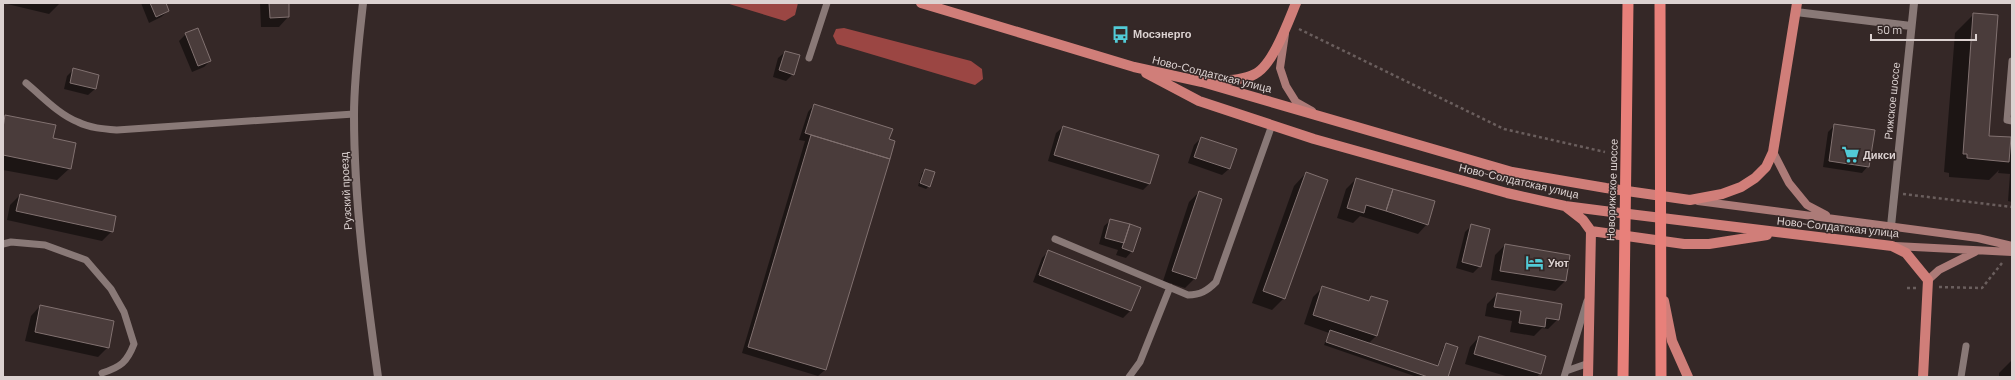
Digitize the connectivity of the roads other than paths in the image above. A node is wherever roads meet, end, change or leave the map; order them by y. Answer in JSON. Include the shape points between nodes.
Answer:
{"nodes":[{"id":1,"x":363,"y":3,"type":"edge"},
{"id":2,"x":827,"y":3,"type":"edge"},
{"id":3,"x":921,"y":3,"type":"edge"},
{"id":4,"x":1296,"y":3,"type":"edge"},
{"id":5,"x":1623,"y":3,"type":"edge"},
{"id":6,"x":1628,"y":3,"type":"edge"},
{"id":7,"x":1660,"y":3,"type":"edge"},
{"id":8,"x":1914,"y":3,"type":"edge"},
{"id":9,"x":1796,"y":7,"type":"edge"},
{"id":10,"x":1286,"y":25,"type":"junction"},
{"id":11,"x":1911,"y":26,"type":"junction"},
{"id":12,"x":1629,"y":33,"type":"junction"},
{"id":13,"x":809,"y":58,"type":"dead end"},
{"id":14,"x":2012,"y":61,"type":"edge"},
{"id":15,"x":1134,"y":67,"type":"junction"},
{"id":16,"x":1202,"y":82,"type":"junction"},
{"id":17,"x":26,"y":83,"type":"dead end"},
{"id":18,"x":354,"y":114,"type":"junction"},
{"id":19,"x":1318,"y":114,"type":"junction"},
{"id":20,"x":2012,"y":120,"type":"edge"},
{"id":21,"x":1272,"y":125,"type":"junction"},
{"id":22,"x":1773,"y":152,"type":"junction"},
{"id":23,"x":1690,"y":200,"type":"junction"},
{"id":24,"x":1565,"y":206,"type":"junction"},
{"id":25,"x":1831,"y":218,"type":"junction"},
{"id":26,"x":1891,"y":226,"type":"junction"},
{"id":27,"x":1591,"y":231,"type":"junction"},
{"id":28,"x":1779,"y":233,"type":"junction"},
{"id":29,"x":1055,"y":238,"type":"dead end"},
{"id":30,"x":3,"y":244,"type":"edge"},
{"id":31,"x":1892,"y":246,"type":"junction"},
{"id":32,"x":2012,"y":246,"type":"edge"},
{"id":33,"x":1976,"y":251,"type":"junction"},
{"id":34,"x":2012,"y":252,"type":"edge"},
{"id":35,"x":1927,"y":284,"type":"junction"},
{"id":36,"x":1170,"y":287,"type":"junction"},
{"id":37,"x":1661,"y":287,"type":"junction"},
{"id":38,"x":1590,"y":291,"type":"junction"},
{"id":39,"x":1966,"y":346,"type":"dead end"},
{"id":40,"x":1589,"y":363,"type":"junction"},
{"id":41,"x":102,"y":373,"type":"dead end"},
{"id":42,"x":1565,"y":374,"type":"edge"},
{"id":43,"x":378,"y":377,"type":"edge"},
{"id":44,"x":1129,"y":377,"type":"edge"},
{"id":45,"x":1588,"y":377,"type":"edge"},
{"id":46,"x":1623,"y":377,"type":"edge"},
{"id":47,"x":1661,"y":377,"type":"edge"},
{"id":48,"x":1688,"y":377,"type":"edge"},
{"id":49,"x":1923,"y":377,"type":"edge"},
{"id":50,"x":1961,"y":377,"type":"edge"}],
"edges":[{"from":1,"to":18,"type":"street","name":"Рузский проезд"},
{"from":2,"to":13,"type":"lane"},
{"from":3,"to":15,"type":"main road","name":"Ново-Солдатская улица"},
{"from":4,"to":10,"type":"main road"},
{"from":5,"to":12,"type":"main road"},
{"from":6,"to":12,"type":"highway","name":"Новорижское шоссе"},
{"from":7,"to":37,"type":"highway"},
{"from":8,"to":11,"type":"street","name":"Рижское шоссе"},
{"from":9,"to":11,"type":"street"},
{"from":9,"to":22,"type":"main road"},
{"from":10,"to":16,"type":"main road","via":[[1267,65],[1255,74],[1236,80]]},
{"from":10,"to":19,"type":"main road","via":[[1280,68],[1286,86],[1296,102]]},
{"from":11,"to":26,"type":"street","name":"Рижское шоссе"},
{"from":12,"to":46,"type":"highway","name":"Новорижское шоссе"},
{"from":14,"to":20,"type":"lane","via":[[2007,120]]},
{"from":15,"to":16,"type":"main road","name":"Ново-Солдатская улица"},
{"from":15,"to":21,"type":"main road","name":"Ново-Солдатская улица","via":[[1198,101]]},
{"from":16,"to":19,"type":"main road","name":"Ново-Солдатская улица"},
{"from":17,"to":18,"type":"lane","via":[[63,114],[78,122],[96,128],[117,130]]},
{"from":18,"to":43,"type":"street","name":"Рузский проезд","via":[[356,195],[364,278]]},
{"from":19,"to":23,"type":"main road","name":"Ново-Солдатская улица","via":[[1512,172]]},
{"from":21,"to":24,"type":"main road","name":"Ново-Солдатская улица","via":[[1506,193]]},
{"from":21,"to":36,"type":"lane","via":[[1216,282],[1208,290],[1197,295],[1188,295]]},
{"from":22,"to":23,"type":"main road","via":[[1766,167],[1755,178],[1722,194]]},
{"from":22,"to":25,"type":"main road","via":[[1789,183],[1807,205]]},
{"from":23,"to":25,"type":"main road","name":"Ново-Солдатская улица"},
{"from":24,"to":27,"type":"main road","via":[[1583,220]]},
{"from":24,"to":28,"type":"main road","name":"Ново-Солдатская улица"},
{"from":25,"to":26,"type":"main road","name":"Ново-Солдатская улица"},
{"from":26,"to":32,"type":"main road","name":"Ново-Солдатская улица","via":[[1978,238]]},
{"from":27,"to":28,"type":"main road","via":[[1684,244],[1709,244]]},
{"from":27,"to":38,"type":"main road"},
{"from":28,"to":31,"type":"main road","name":"Ново-Солдатская улица"},
{"from":29,"to":36,"type":"lane"},
{"from":30,"to":41,"type":"lane","via":[[11,242],[45,246],[86,260],[111,289],[124,312],[134,344],[127,360],[113,370]]},
{"from":31,"to":33,"type":"main road","name":"Ново-Солдатская улица"},
{"from":31,"to":35,"type":"main road","via":[[1906,253]]},
{"from":33,"to":34,"type":"main road","name":"Ново-Солдатская улица"},
{"from":33,"to":35,"type":"main road","via":[[1939,270]]},
{"from":35,"to":49,"type":"main road"},
{"from":36,"to":44,"type":"lane","via":[[1140,362]]},
{"from":37,"to":47,"type":"highway"},
{"from":37,"to":48,"type":"main road","via":[[1672,341]]},
{"from":38,"to":40,"type":"main road"},
{"from":38,"to":42,"type":"lane"},
{"from":39,"to":50,"type":"lane"},
{"from":40,"to":42,"type":"lane"},
{"from":40,"to":45,"type":"main road"}]}
